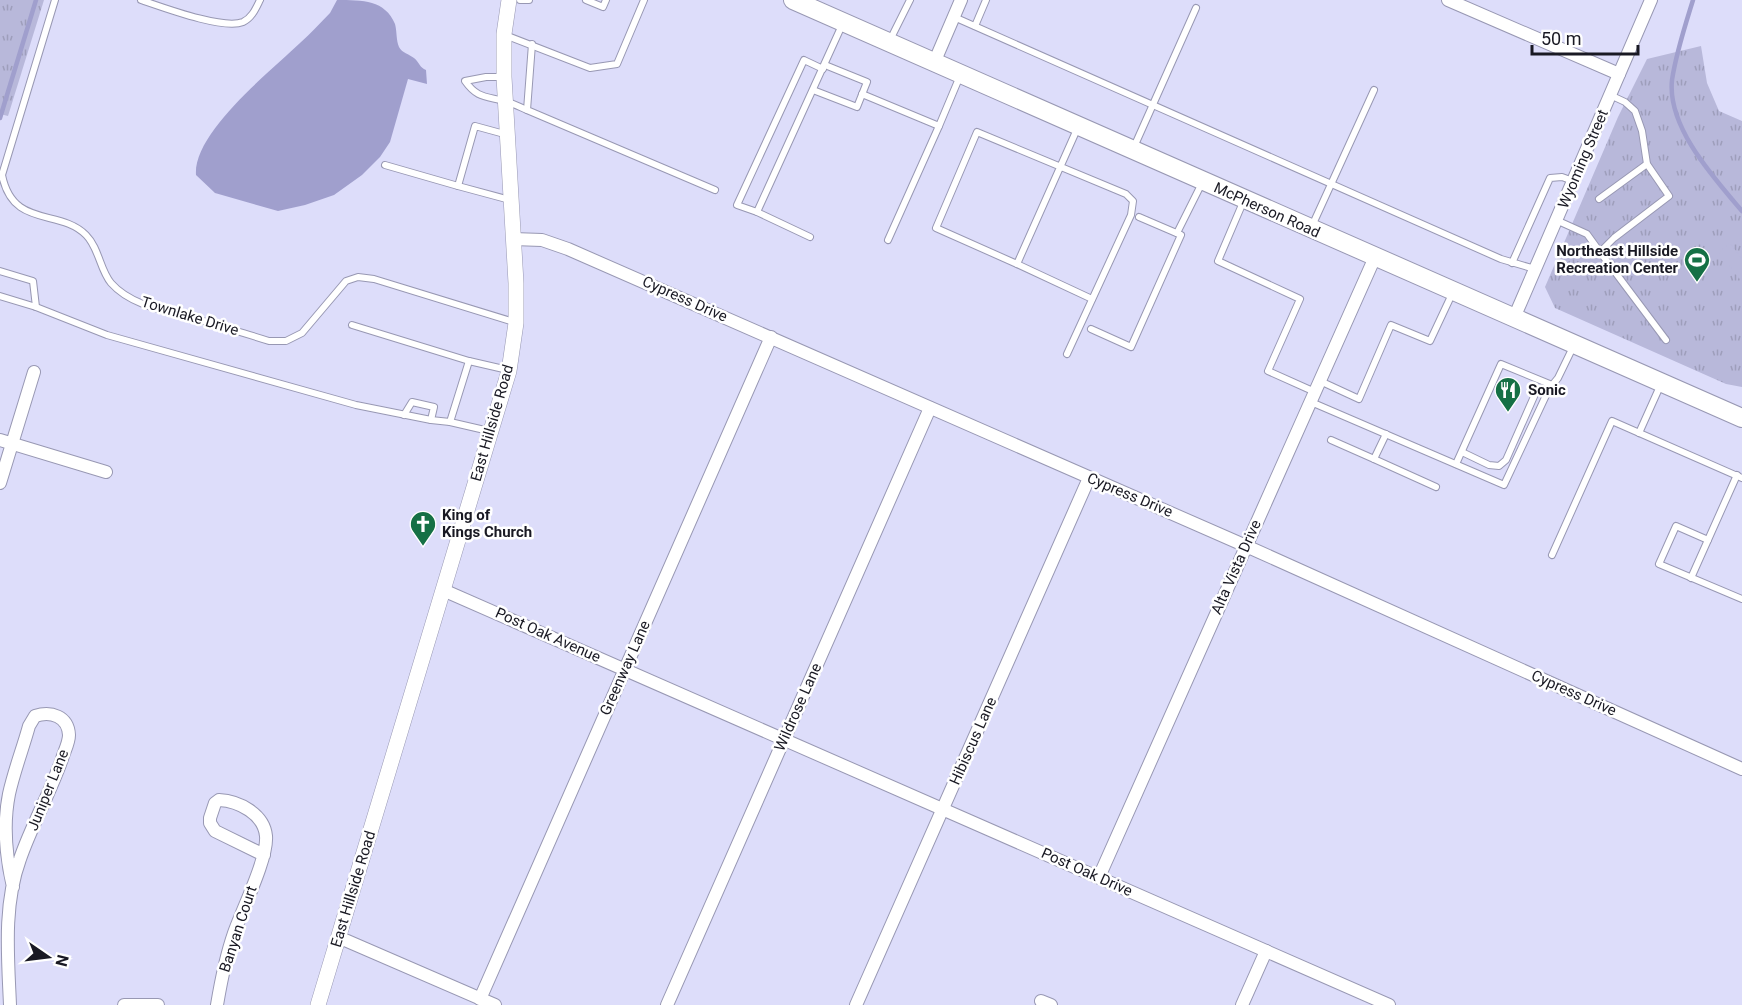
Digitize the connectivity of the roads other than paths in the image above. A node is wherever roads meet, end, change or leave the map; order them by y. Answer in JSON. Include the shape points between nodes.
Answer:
{"nodes":[{"id":1,"x":55,"y":0,"type":"edge"},
{"id":2,"x":141,"y":0,"type":"edge"},
{"id":3,"x":260,"y":0,"type":"edge"},
{"id":4,"x":509,"y":0,"type":"edge"},
{"id":5,"x":520,"y":0,"type":"edge"},
{"id":6,"x":528,"y":0,"type":"edge"},
{"id":7,"x":586,"y":0,"type":"edge"},
{"id":8,"x":606,"y":0,"type":"edge"},
{"id":9,"x":644,"y":0,"type":"edge"},
{"id":10,"x":795,"y":0,"type":"edge"},
{"id":11,"x":910,"y":0,"type":"edge"},
{"id":12,"x":961,"y":0,"type":"edge"},
{"id":13,"x":986,"y":0,"type":"edge"},
{"id":14,"x":1448,"y":0,"type":"edge"},
{"id":15,"x":1651,"y":0,"type":"edge"},
{"id":16,"x":1196,"y":8,"type":"dead end"},
{"id":17,"x":954,"y":17,"type":"junction"},
{"id":18,"x":844,"y":23,"type":"junction"},
{"id":19,"x":975,"y":26,"type":"junction"},
{"id":20,"x":504,"y":34,"type":"junction"},
{"id":21,"x":889,"y":43,"type":"junction"},
{"id":22,"x":532,"y":44,"type":"junction"},
{"id":23,"x":934,"y":63,"type":"junction"},
{"id":24,"x":824,"y":67,"type":"junction"},
{"id":25,"x":960,"y":74,"type":"junction"},
{"id":26,"x":1619,"y":74,"type":"junction"},
{"id":27,"x":504,"y":77,"type":"junction"},
{"id":28,"x":813,"y":90,"type":"junction"},
{"id":29,"x":1374,"y":90,"type":"dead end"},
{"id":30,"x":862,"y":94,"type":"junction"},
{"id":31,"x":1610,"y":95,"type":"junction"},
{"id":32,"x":506,"y":101,"type":"junction"},
{"id":33,"x":1153,"y":105,"type":"junction"},
{"id":34,"x":527,"y":111,"type":"junction"},
{"id":35,"x":939,"y":126,"type":"junction"},
{"id":36,"x":1078,"y":126,"type":"junction"},
{"id":37,"x":508,"y":135,"type":"junction"},
{"id":38,"x":1133,"y":151,"type":"junction"},
{"id":39,"x":1647,"y":164,"type":"junction"},
{"id":40,"x":385,"y":165,"type":"dead end"},
{"id":41,"x":1061,"y":165,"type":"junction"},
{"id":42,"x":1203,"y":181,"type":"junction"},
{"id":43,"x":1573,"y":181,"type":"junction"},
{"id":44,"x":1331,"y":184,"type":"junction"},
{"id":45,"x":458,"y":186,"type":"junction"},
{"id":46,"x":715,"y":190,"type":"dead end"},
{"id":47,"x":1599,"y":199,"type":"dead end"},
{"id":48,"x":511,"y":200,"type":"junction"},
{"id":49,"x":1244,"y":200,"type":"junction"},
{"id":50,"x":757,"y":212,"type":"junction"},
{"id":51,"x":1139,"y":217,"type":"dead end"},
{"id":52,"x":1556,"y":220,"type":"junction"},
{"id":53,"x":1310,"y":229,"type":"junction"},
{"id":54,"x":1177,"y":233,"type":"junction"},
{"id":55,"x":810,"y":237,"type":"dead end"},
{"id":56,"x":513,"y":239,"type":"junction"},
{"id":57,"x":888,"y":240,"type":"dead end"},
{"id":58,"x":1600,"y":252,"type":"junction"},
{"id":59,"x":1375,"y":257,"type":"junction"},
{"id":60,"x":1512,"y":263,"type":"junction"},
{"id":61,"x":1017,"y":264,"type":"junction"},
{"id":62,"x":1535,"y":270,"type":"junction"},
{"id":63,"x":0,"y":271,"type":"edge"},
{"id":64,"x":1453,"y":291,"type":"junction"},
{"id":65,"x":0,"y":296,"type":"edge"},
{"id":66,"x":1092,"y":299,"type":"junction"},
{"id":67,"x":36,"y":307,"type":"junction"},
{"id":68,"x":1514,"y":318,"type":"junction"},
{"id":69,"x":516,"y":323,"type":"junction"},
{"id":70,"x":352,"y":325,"type":"dead end"},
{"id":71,"x":1091,"y":329,"type":"dead end"},
{"id":72,"x":771,"y":337,"type":"junction"},
{"id":73,"x":1666,"y":340,"type":"dead end"},
{"id":74,"x":1575,"y":344,"type":"junction"},
{"id":75,"x":1067,"y":354,"type":"dead end"},
{"id":76,"x":469,"y":361,"type":"junction"},
{"id":77,"x":509,"y":370,"type":"junction"},
{"id":78,"x":34,"y":372,"type":"dead end"},
{"id":79,"x":1662,"y":383,"type":"junction"},
{"id":80,"x":1550,"y":387,"type":"junction"},
{"id":81,"x":1315,"y":391,"type":"junction"},
{"id":82,"x":930,"y":408,"type":"junction"},
{"id":83,"x":404,"y":416,"type":"junction"},
{"id":84,"x":1742,"y":418,"type":"edge"},
{"id":85,"x":431,"y":420,"type":"junction"},
{"id":86,"x":450,"y":422,"type":"junction"},
{"id":87,"x":490,"y":431,"type":"junction"},
{"id":88,"x":1639,"y":433,"type":"junction"},
{"id":89,"x":1386,"y":434,"type":"junction"},
{"id":90,"x":1331,"y":440,"type":"dead end"},
{"id":91,"x":6,"y":442,"type":"edge"},
{"id":92,"x":1462,"y":452,"type":"junction"},
{"id":93,"x":1374,"y":459,"type":"junction"},
{"id":94,"x":1456,"y":464,"type":"junction"},
{"id":95,"x":106,"y":472,"type":"dead end"},
{"id":96,"x":1089,"y":477,"type":"junction"},
{"id":97,"x":1740,"y":477,"type":"edge"},
{"id":98,"x":0,"y":483,"type":"edge"},
{"id":99,"x":1436,"y":487,"type":"dead end"},
{"id":100,"x":1708,"y":540,"type":"junction"},
{"id":101,"x":1246,"y":546,"type":"junction"},
{"id":102,"x":1552,"y":555,"type":"dead end"},
{"id":103,"x":1691,"y":578,"type":"junction"},
{"id":104,"x":443,"y":590,"type":"junction"},
{"id":105,"x":1742,"y":599,"type":"edge"},
{"id":106,"x":625,"y":669,"type":"junction"},
{"id":107,"x":784,"y":739,"type":"junction"},
{"id":108,"x":1742,"y":769,"type":"edge"},
{"id":109,"x":943,"y":809,"type":"junction"},
{"id":110,"x":264,"y":855,"type":"junction"},
{"id":111,"x":1099,"y":877,"type":"junction"},
{"id":112,"x":14,"y":887,"type":"junction"},
{"id":113,"x":338,"y":938,"type":"junction"},
{"id":114,"x":1266,"y":951,"type":"junction"},
{"id":115,"x":480,"y":999,"type":"junction"},
{"id":116,"x":10,"y":1005,"type":"edge"},
{"id":117,"x":124,"y":1005,"type":"edge"},
{"id":118,"x":158,"y":1005,"type":"edge"},
{"id":119,"x":216,"y":1005,"type":"edge"},
{"id":120,"x":318,"y":1005,"type":"edge"},
{"id":121,"x":495,"y":1005,"type":"edge"},
{"id":122,"x":667,"y":1005,"type":"edge"},
{"id":123,"x":856,"y":1005,"type":"edge"},
{"id":124,"x":1242,"y":1005,"type":"edge"},
{"id":125,"x":1389,"y":1005,"type":"edge"}],
"edges":[{"from":1,"to":69,"type":"lane","name":"Townlake Drive","via":[[2,176],[12,199],[28,211],[71,225],[86,235],[110,282],[123,294],[269,340],[286,341],[302,333],[346,282],[358,278],[374,279]]},
{"from":2,"to":3,"type":"lane","via":[[226,24],[252,16]]},
{"from":4,"to":20,"type":"street","name":"East Hillside Road"},
{"from":5,"to":6,"type":"lane"},
{"from":7,"to":8,"type":"lane","via":[[603,7]]},
{"from":9,"to":22,"type":"lane","via":[[617,64],[590,68]]},
{"from":10,"to":18,"type":"main road","name":"McPherson Road"},
{"from":11,"to":21,"type":"lane"},
{"from":12,"to":17,"type":"street"},
{"from":13,"to":19,"type":"lane"},
{"from":14,"to":26,"type":"street"},
{"from":15,"to":26,"type":"street","name":"Wyoming Street"},
{"from":16,"to":33,"type":"lane"},
{"from":17,"to":19,"type":"lane"},
{"from":17,"to":23,"type":"street"},
{"from":18,"to":21,"type":"main road","name":"McPherson Road"},
{"from":18,"to":24,"type":"lane"},
{"from":19,"to":33,"type":"lane"},
{"from":20,"to":22,"type":"lane"},
{"from":20,"to":27,"type":"street","name":"East Hillside Road"},
{"from":21,"to":23,"type":"main road","name":"McPherson Road"},
{"from":22,"to":34,"type":"lane"},
{"from":23,"to":25,"type":"main road","name":"McPherson Road"},
{"from":24,"to":28,"type":"lane"},
{"from":24,"to":30,"type":"lane","via":[[867,82]]},
{"from":24,"to":50,"type":"lane","via":[[804,60],[737,205]]},
{"from":25,"to":35,"type":"lane"},
{"from":25,"to":36,"type":"main road","name":"McPherson Road"},
{"from":26,"to":31,"type":"street","name":"Wyoming Street"},
{"from":27,"to":32,"type":"street","name":"East Hillside Road"},
{"from":27,"to":32,"type":"lane","via":[[465,81],[472,92]]},
{"from":28,"to":30,"type":"lane","via":[[857,107]]},
{"from":28,"to":50,"type":"lane"},
{"from":29,"to":44,"type":"lane"},
{"from":30,"to":35,"type":"lane"},
{"from":31,"to":39,"type":"lane","via":[[1631,107],[1639,118]]},
{"from":31,"to":43,"type":"street","name":"Wyoming Street"},
{"from":32,"to":34,"type":"lane"},
{"from":32,"to":37,"type":"street","name":"East Hillside Road"},
{"from":33,"to":38,"type":"lane"},
{"from":33,"to":44,"type":"lane"},
{"from":34,"to":46,"type":"lane"},
{"from":35,"to":57,"type":"lane"},
{"from":36,"to":38,"type":"main road","name":"McPherson Road"},
{"from":36,"to":41,"type":"lane"},
{"from":37,"to":45,"type":"lane","via":[[475,126]]},
{"from":37,"to":48,"type":"street","name":"East Hillside Road"},
{"from":38,"to":42,"type":"main road","name":"McPherson Road"},
{"from":39,"to":47,"type":"lane"},
{"from":39,"to":58,"type":"lane","via":[[1670,196]]},
{"from":40,"to":45,"type":"lane"},
{"from":41,"to":61,"type":"lane"},
{"from":41,"to":61,"type":"lane","via":[[977,132],[936,228]]},
{"from":41,"to":66,"type":"lane","via":[[1126,194],[1133,201],[1131,214]]},
{"from":42,"to":49,"type":"main road","name":"McPherson Road"},
{"from":42,"to":54,"type":"lane"},
{"from":43,"to":52,"type":"street","name":"Wyoming Street"},
{"from":43,"to":60,"type":"lane","via":[[1550,178]]},
{"from":44,"to":53,"type":"lane"},
{"from":44,"to":60,"type":"lane"},
{"from":45,"to":48,"type":"lane"},
{"from":48,"to":56,"type":"street","name":"East Hillside Road"},
{"from":49,"to":53,"type":"main road","name":"McPherson Road"},
{"from":49,"to":81,"type":"lane","via":[[1218,261],[1300,299],[1268,371]]},
{"from":50,"to":55,"type":"lane"},
{"from":51,"to":54,"type":"lane"},
{"from":52,"to":58,"type":"lane","via":[[1587,234]]},
{"from":52,"to":62,"type":"street","name":"Wyoming Street"},
{"from":53,"to":59,"type":"main road","name":"McPherson Road"},
{"from":54,"to":71,"type":"lane","via":[[1181,235],[1131,347]]},
{"from":56,"to":69,"type":"street","name":"East Hillside Road"},
{"from":56,"to":72,"type":"street","name":"Cypress Drive","via":[[542,240],[568,249]]},
{"from":58,"to":73,"type":"lane"},
{"from":59,"to":64,"type":"main road","name":"McPherson Road"},
{"from":59,"to":81,"type":"street","name":"Alta Vista Drive"},
{"from":60,"to":62,"type":"lane"},
{"from":61,"to":66,"type":"lane"},
{"from":62,"to":68,"type":"street","name":"Wyoming Street"},
{"from":63,"to":67,"type":"lane","via":[[33,281]]},
{"from":64,"to":68,"type":"main road","name":"McPherson Road"},
{"from":64,"to":81,"type":"lane","via":[[1430,341],[1391,325],[1359,399]]},
{"from":65,"to":67,"type":"lane"},
{"from":66,"to":75,"type":"lane"},
{"from":67,"to":83,"type":"lane","via":[[107,335]]},
{"from":68,"to":74,"type":"main road","name":"McPherson Road"},
{"from":69,"to":77,"type":"street","name":"East Hillside Road"},
{"from":70,"to":76,"type":"lane"},
{"from":72,"to":82,"type":"street","name":"Cypress Drive"},
{"from":72,"to":106,"type":"street","name":"Greenway Lane"},
{"from":74,"to":79,"type":"main road","name":"McPherson Road"},
{"from":74,"to":80,"type":"lane"},
{"from":76,"to":77,"type":"lane"},
{"from":76,"to":86,"type":"lane"},
{"from":77,"to":87,"type":"street","name":"East Hillside Road"},
{"from":78,"to":91,"type":"street"},
{"from":79,"to":84,"type":"main road","name":"McPherson Road"},
{"from":79,"to":88,"type":"lane"},
{"from":80,"to":92,"type":"lane","via":[[1536,392],[1506,460],[1499,466]]},
{"from":80,"to":92,"type":"lane","via":[[1502,364]]},
{"from":80,"to":94,"type":"lane","via":[[1504,485]]},
{"from":81,"to":89,"type":"lane"},
{"from":81,"to":101,"type":"street","name":"Alta Vista Drive"},
{"from":82,"to":96,"type":"street","name":"Cypress Drive"},
{"from":82,"to":107,"type":"street","name":"Wildrose Lane"},
{"from":83,"to":85,"type":"lane"},
{"from":83,"to":85,"type":"lane","via":[[412,402],[434,407]]},
{"from":85,"to":86,"type":"lane"},
{"from":86,"to":87,"type":"lane"},
{"from":87,"to":104,"type":"street","name":"East Hillside Road"},
{"from":88,"to":97,"type":"lane"},
{"from":88,"to":102,"type":"lane","via":[[1611,421]]},
{"from":89,"to":93,"type":"lane"},
{"from":89,"to":94,"type":"lane"},
{"from":90,"to":93,"type":"lane"},
{"from":91,"to":95,"type":"street"},
{"from":91,"to":98,"type":"street"},
{"from":92,"to":94,"type":"lane"},
{"from":93,"to":99,"type":"lane"},
{"from":96,"to":101,"type":"street","name":"Cypress Drive"},
{"from":96,"to":109,"type":"street","name":"Hibiscus Lane"},
{"from":97,"to":100,"type":"lane"},
{"from":100,"to":103,"type":"lane"},
{"from":100,"to":103,"type":"lane","via":[[1676,526],[1663,554],[1659,564]]},
{"from":101,"to":108,"type":"street","name":"Cypress Drive"},
{"from":101,"to":111,"type":"street","name":"Alta Vista Drive"},
{"from":103,"to":105,"type":"lane"},
{"from":104,"to":106,"type":"street","name":"Post Oak Avenue"},
{"from":104,"to":113,"type":"street","name":"East Hillside Road"},
{"from":106,"to":107,"type":"street","name":"Post Oak Avenue"},
{"from":106,"to":115,"type":"street","name":"Greenway Lane"},
{"from":107,"to":109,"type":"street","name":"Post Oak Drive"},
{"from":107,"to":122,"type":"street","name":"Wildrose Lane"},
{"from":109,"to":111,"type":"street","name":"Post Oak Drive"},
{"from":109,"to":123,"type":"street","name":"Hibiscus Lane"},
{"from":110,"to":110,"type":"street","name":"Banyan Court","via":[[266,836],[261,820],[249,808],[219,800],[215,803],[210,818],[215,831]]},
{"from":110,"to":119,"type":"street","name":"Banyan Court","via":[[233,935]]},
{"from":111,"to":114,"type":"street","name":"Post Oak Drive"},
{"from":112,"to":112,"type":"street","name":"Juniper Lane","via":[[19,860],[55,780],[69,737],[68,726],[55,714],[35,716],[29,726],[9,795],[7,862]]},
{"from":112,"to":116,"type":"street","name":"Juniper Lane","via":[[7,933]]},
{"from":113,"to":115,"type":"street"},
{"from":113,"to":120,"type":"street","name":"East Hillside Road"},
{"from":114,"to":124,"type":"street"},
{"from":114,"to":125,"type":"street","name":"Post Oak Drive"},
{"from":115,"to":121,"type":"street"},
{"from":117,"to":118,"type":"street"}]}
